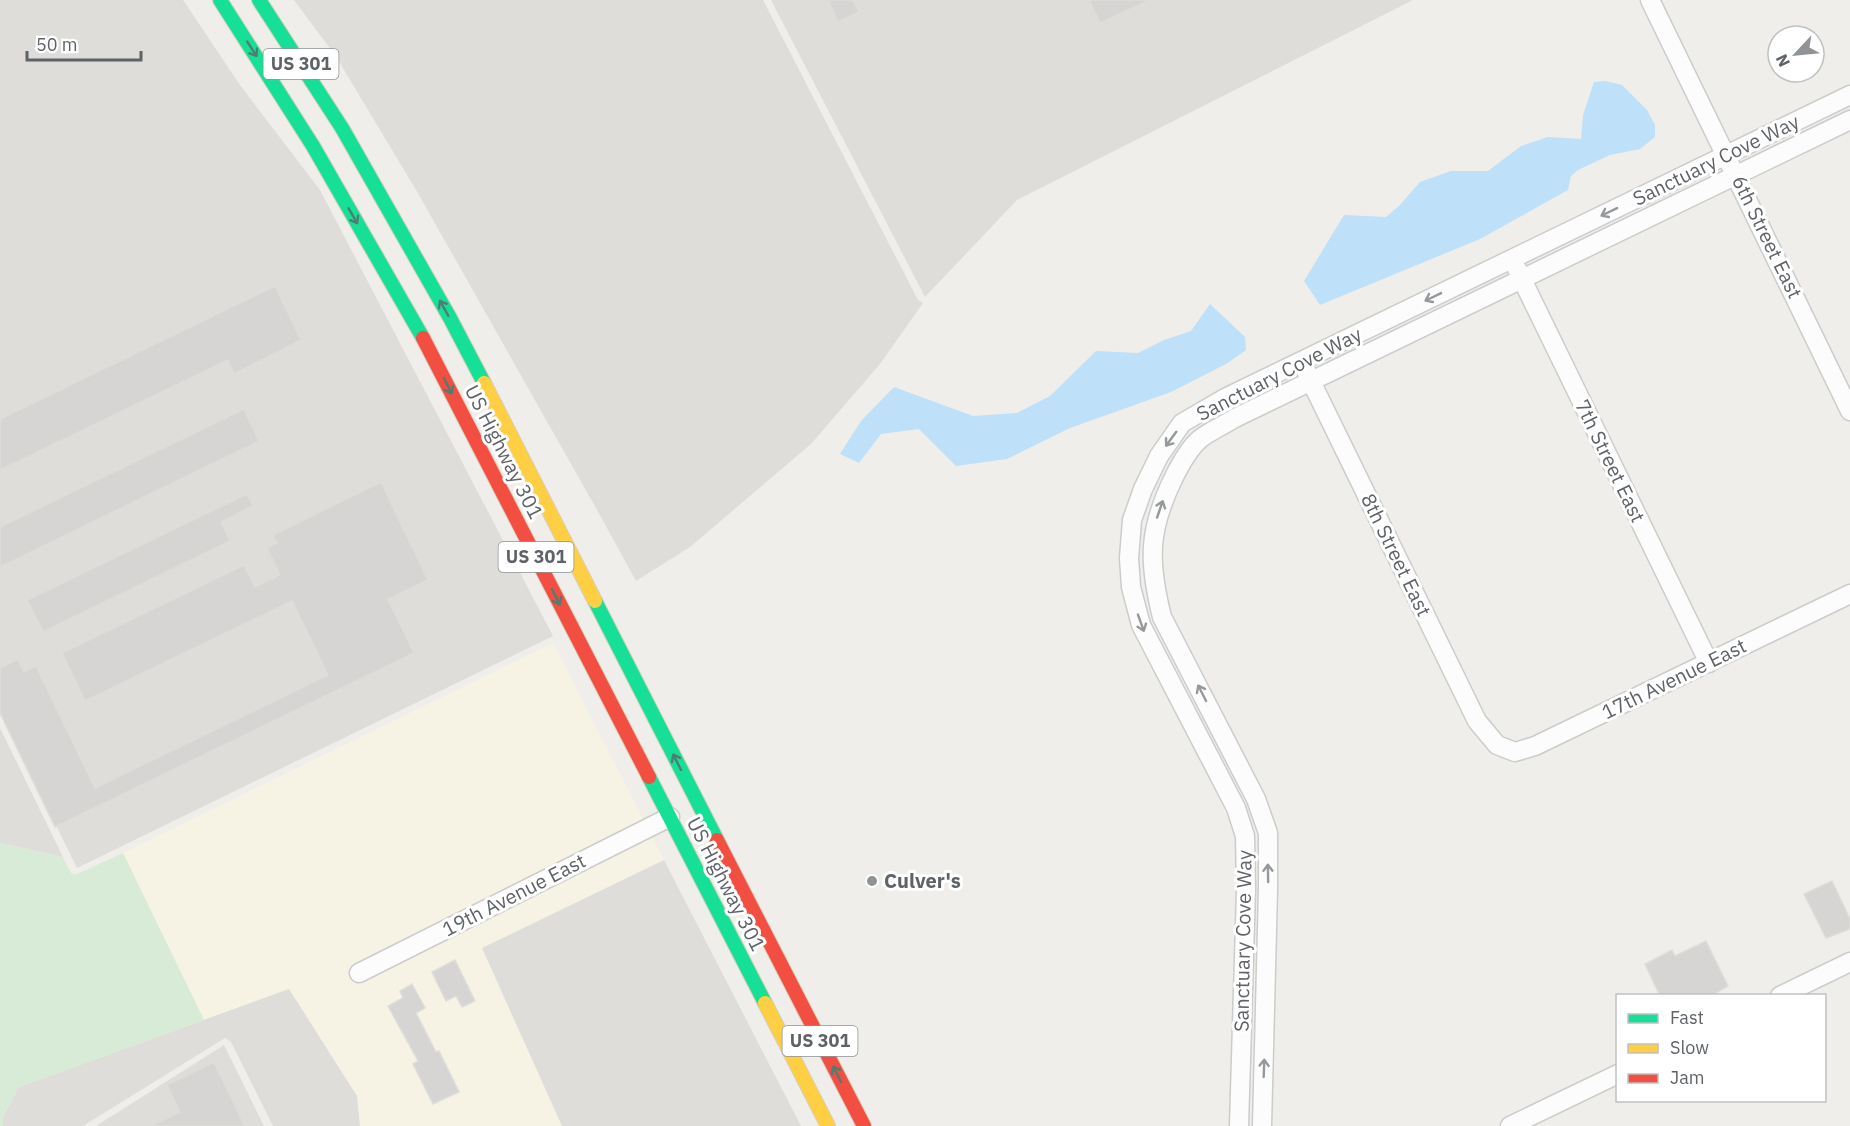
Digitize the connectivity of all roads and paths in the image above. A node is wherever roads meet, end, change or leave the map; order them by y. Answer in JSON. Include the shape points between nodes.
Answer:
{"nodes":[{"id":1,"x":220,"y":0,"type":"edge"},
{"id":2,"x":260,"y":0,"type":"edge"},
{"id":3,"x":1650,"y":0,"type":"edge"},
{"id":4,"x":1850,"y":95,"type":"edge"},
{"id":5,"x":1850,"y":120,"type":"edge"},
{"id":6,"x":342,"y":128,"type":"junction"},
{"id":7,"x":313,"y":146,"type":"junction"},
{"id":8,"x":1727,"y":155,"type":"junction"},
{"id":9,"x":1737,"y":176,"type":"junction"},
{"id":10,"x":1512,"y":259,"type":"junction"},
{"id":11,"x":1522,"y":279,"type":"junction"},
{"id":12,"x":1302,"y":361,"type":"junction"},
{"id":13,"x":1311,"y":382,"type":"junction"},
{"id":14,"x":1850,"y":411,"type":"edge"},
{"id":15,"x":465,"y":418,"type":"junction"},
{"id":16,"x":486,"y":430,"type":"dead end"},
{"id":17,"x":533,"y":512,"type":"dead end"},
{"id":18,"x":582,"y":577,"type":"junction"},
{"id":19,"x":1850,"y":594,"type":"edge"},
{"id":20,"x":1708,"y":663,"type":"junction"},
{"id":21,"x":599,"y":680,"type":"junction"},
{"id":22,"x":1497,"y":746,"type":"joint"},
{"id":23,"x":671,"y":788,"type":"dead end"},
{"id":24,"x":682,"y":801,"type":"dead end"},
{"id":25,"x":704,"y":814,"type":"junction"},
{"id":26,"x":670,"y":817,"type":"junction"},
{"id":27,"x":693,"y":832,"type":"dead end"},
{"id":28,"x":705,"y":847,"type":"dead end"},
{"id":29,"x":755,"y":914,"type":"junction"},
{"id":30,"x":1850,"y":962,"type":"edge"},
{"id":31,"x":359,"y":974,"type":"dead end"},
{"id":32,"x":1784,"y":994,"type":"edge"},
{"id":33,"x":1616,"y":1074,"type":"edge"},
{"id":34,"x":828,"y":1126,"type":"edge"},
{"id":35,"x":864,"y":1126,"type":"edge"},
{"id":36,"x":1239,"y":1126,"type":"edge"},
{"id":37,"x":1262,"y":1126,"type":"edge"},
{"id":38,"x":1510,"y":1126,"type":"edge"}],
"edges":[{"from":1,"to":7,"type":"main road","name":"US Highway 301","number":"US 301","one_way":true},
{"from":2,"to":6,"type":"main road","number":"US 301"},
{"from":3,"to":8,"type":"street","name":"6th Street East"},
{"from":4,"to":8,"type":"street","name":"Sanctuary Cove Way"},
{"from":5,"to":9,"type":"street","name":"Sanctuary Cove Way"},
{"from":6,"to":7,"type":"street"},
{"from":18,"to":6,"type":"main road","number":"US 301","one_way":true,"via":[[450,318]]},
{"from":7,"to":15,"type":"main road","name":"US Highway 301","number":"US 301","one_way":true},
{"from":8,"to":9,"type":"street","name":"6th Street East"},
{"from":8,"to":10,"type":"street","name":"Sanctuary Cove Way","one_way":true},
{"from":9,"to":11,"type":"street","name":"Sanctuary Cove Way"},
{"from":9,"to":14,"type":"street","name":"6th Street East"},
{"from":10,"to":11,"type":"street","name":"7th Street East"},
{"from":10,"to":12,"type":"street","name":"Sanctuary Cove Way","one_way":true},
{"from":11,"to":13,"type":"street","name":"Sanctuary Cove Way"},
{"from":11,"to":20,"type":"street","name":"7th Street East"},
{"from":12,"to":13,"type":"street","name":"8th Street East"},
{"from":12,"to":36,"type":"street","name":"Sanctuary Cove Way","one_way":true,"via":[[1182,423],[1159,456],[1132,520],[1131,587],[1141,625],[1236,808],[1245,836]]},
{"from":13,"to":22,"type":"street","name":"8th Street East","via":[[1477,721]]},
{"from":37,"to":13,"type":"street","name":"Sanctuary Cove Way","one_way":true,"via":[[1268,833],[1256,799],[1162,616],[1152,558],[1155,524],[1164,498],[1178,468],[1198,440]]},
{"from":15,"to":16,"type":"main road","via":[[482,424]]},
{"from":15,"to":21,"type":"main road","name":"US Highway 301","number":"US 301","one_way":true},
{"from":17,"to":18,"type":"main road"},
{"from":25,"to":18,"type":"main road","number":"US 301","one_way":true},
{"from":19,"to":20,"type":"street","name":"17th Avenue East"},
{"from":20,"to":22,"type":"street","name":"17th Avenue East","via":[[1534,747],[1515,752]]},
{"from":21,"to":23,"type":"main road","via":[[619,693]]},
{"from":21,"to":26,"type":"main road","name":"US Highway 301","number":"US 301"},
{"from":24,"to":25,"type":"main road"},
{"from":25,"to":29,"type":"main road","number":"US 301"},
{"from":26,"to":27,"type":"main road"},
{"from":26,"to":31,"type":"street","name":"19th Avenue East"},
{"from":26,"to":34,"type":"main road","name":"US Highway 301","number":"US 301"},
{"from":28,"to":29,"type":"main road"},
{"from":35,"to":29,"type":"main road","number":"US 301","one_way":true},
{"from":30,"to":32,"type":"street"},
{"from":33,"to":38,"type":"street"}]}
